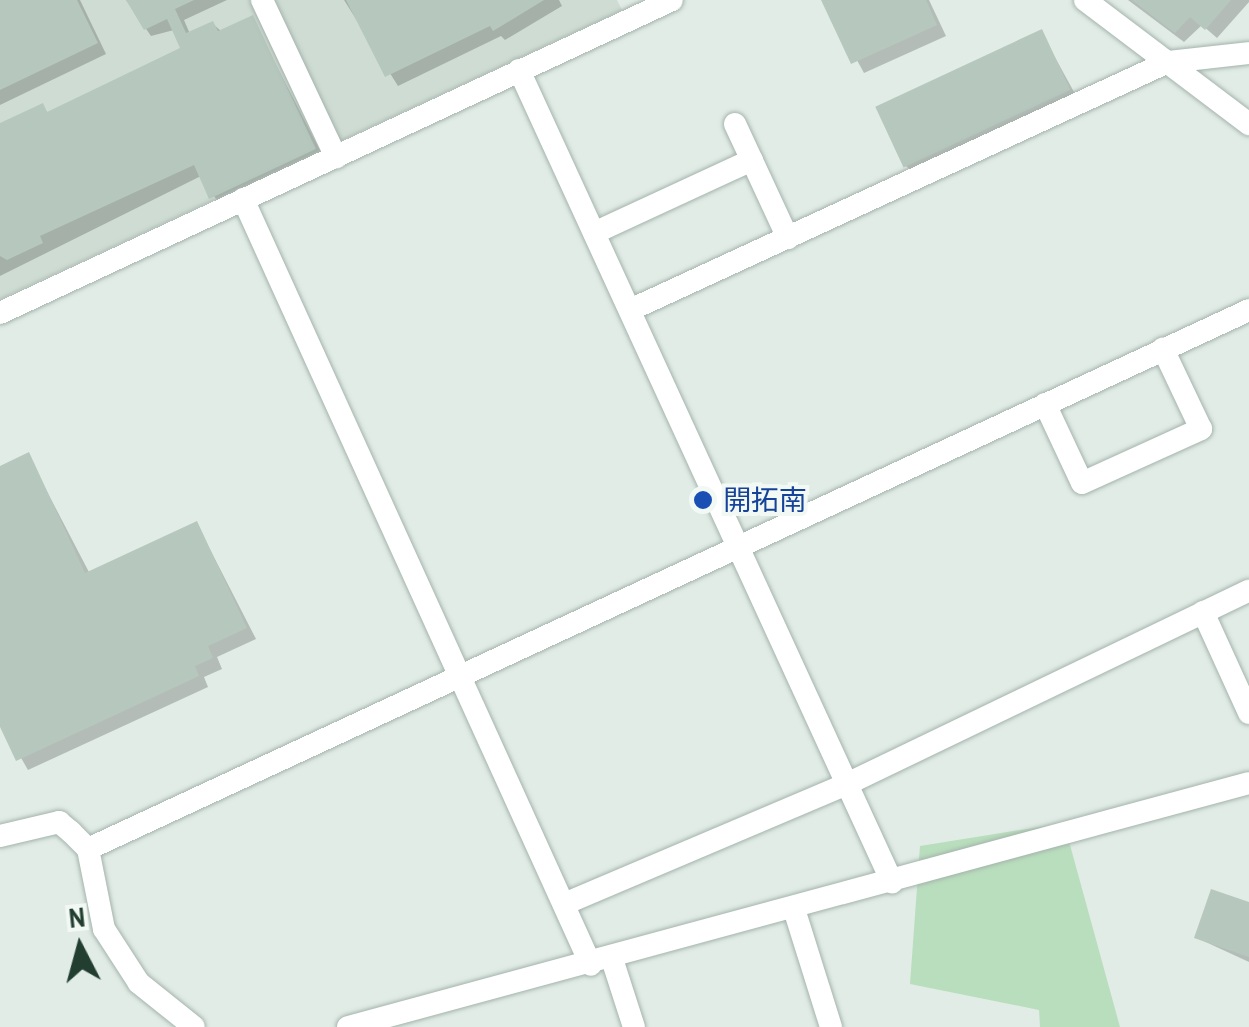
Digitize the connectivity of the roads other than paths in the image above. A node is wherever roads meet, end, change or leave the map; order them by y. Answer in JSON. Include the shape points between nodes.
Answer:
{"nodes":[{"id":1,"x":262,"y":0,"type":"edge"},
{"id":2,"x":672,"y":0,"type":"edge"},
{"id":3,"x":1085,"y":0,"type":"edge"},
{"id":4,"x":627,"y":9,"type":"edge"},
{"id":5,"x":1249,"y":53,"type":"edge"},
{"id":6,"x":1168,"y":62,"type":"junction"},
{"id":7,"x":519,"y":70,"type":"junction"},
{"id":8,"x":735,"y":124,"type":"dead end"},
{"id":9,"x":1249,"y":124,"type":"edge"},
{"id":10,"x":336,"y":157,"type":"junction"},
{"id":11,"x":752,"y":160,"type":"junction"},
{"id":12,"x":243,"y":200,"type":"junction"},
{"id":13,"x":594,"y":233,"type":"junction"},
{"id":14,"x":788,"y":238,"type":"junction"},
{"id":15,"x":630,"y":310,"type":"junction"},
{"id":16,"x":1249,"y":310,"type":"edge"},
{"id":17,"x":0,"y":313,"type":"edge"},
{"id":18,"x":1164,"y":350,"type":"junction"},
{"id":19,"x":1045,"y":404,"type":"junction"},
{"id":20,"x":738,"y":547,"type":"junction"},
{"id":21,"x":1249,"y":591,"type":"edge"},
{"id":22,"x":1203,"y":612,"type":"junction"},
{"id":23,"x":464,"y":676,"type":"junction"},
{"id":24,"x":1249,"y":712,"type":"edge"},
{"id":25,"x":1249,"y":784,"type":"edge"},
{"id":26,"x":846,"y":785,"type":"junction"},
{"id":27,"x":0,"y":836,"type":"edge"},
{"id":28,"x":88,"y":849,"type":"junction"},
{"id":29,"x":892,"y":882,"type":"junction"},
{"id":30,"x":564,"y":904,"type":"junction"},
{"id":31,"x":794,"y":909,"type":"junction"},
{"id":32,"x":601,"y":962,"type":"junction"},
{"id":33,"x":194,"y":1027,"type":"edge"},
{"id":34,"x":348,"y":1027,"type":"edge"},
{"id":35,"x":634,"y":1027,"type":"edge"},
{"id":36,"x":831,"y":1027,"type":"edge"}],
"edges":[{"from":1,"to":10,"type":"street"},
{"from":2,"to":4,"type":"street"},
{"from":3,"to":6,"type":"street"},
{"from":4,"to":7,"type":"street"},
{"from":5,"to":6,"type":"street"},
{"from":6,"to":9,"type":"street"},
{"from":6,"to":14,"type":"street"},
{"from":7,"to":10,"type":"street"},
{"from":7,"to":13,"type":"street"},
{"from":8,"to":11,"type":"street"},
{"from":10,"to":12,"type":"street"},
{"from":11,"to":13,"type":"street"},
{"from":11,"to":14,"type":"street"},
{"from":12,"to":17,"type":"street"},
{"from":12,"to":23,"type":"street"},
{"from":13,"to":15,"type":"street"},
{"from":14,"to":15,"type":"street"},
{"from":15,"to":20,"type":"street"},
{"from":16,"to":18,"type":"street"},
{"from":18,"to":19,"type":"street"},
{"from":18,"to":19,"type":"street","via":[[1200,429],[1082,484]]},
{"from":19,"to":20,"type":"street"},
{"from":20,"to":23,"type":"street"},
{"from":20,"to":26,"type":"street"},
{"from":21,"to":22,"type":"street"},
{"from":22,"to":24,"type":"street"},
{"from":22,"to":26,"type":"street"},
{"from":23,"to":28,"type":"street"},
{"from":23,"to":30,"type":"street"},
{"from":25,"to":29,"type":"street"},
{"from":26,"to":29,"type":"street"},
{"from":26,"to":30,"type":"street"},
{"from":27,"to":28,"type":"street","via":[[59,822]]},
{"from":28,"to":33,"type":"street","via":[[104,930],[139,984]]},
{"from":29,"to":31,"type":"street"},
{"from":30,"to":32,"type":"street"},
{"from":31,"to":32,"type":"street"},
{"from":31,"to":36,"type":"street"},
{"from":32,"to":34,"type":"street"},
{"from":32,"to":35,"type":"street"}]}
